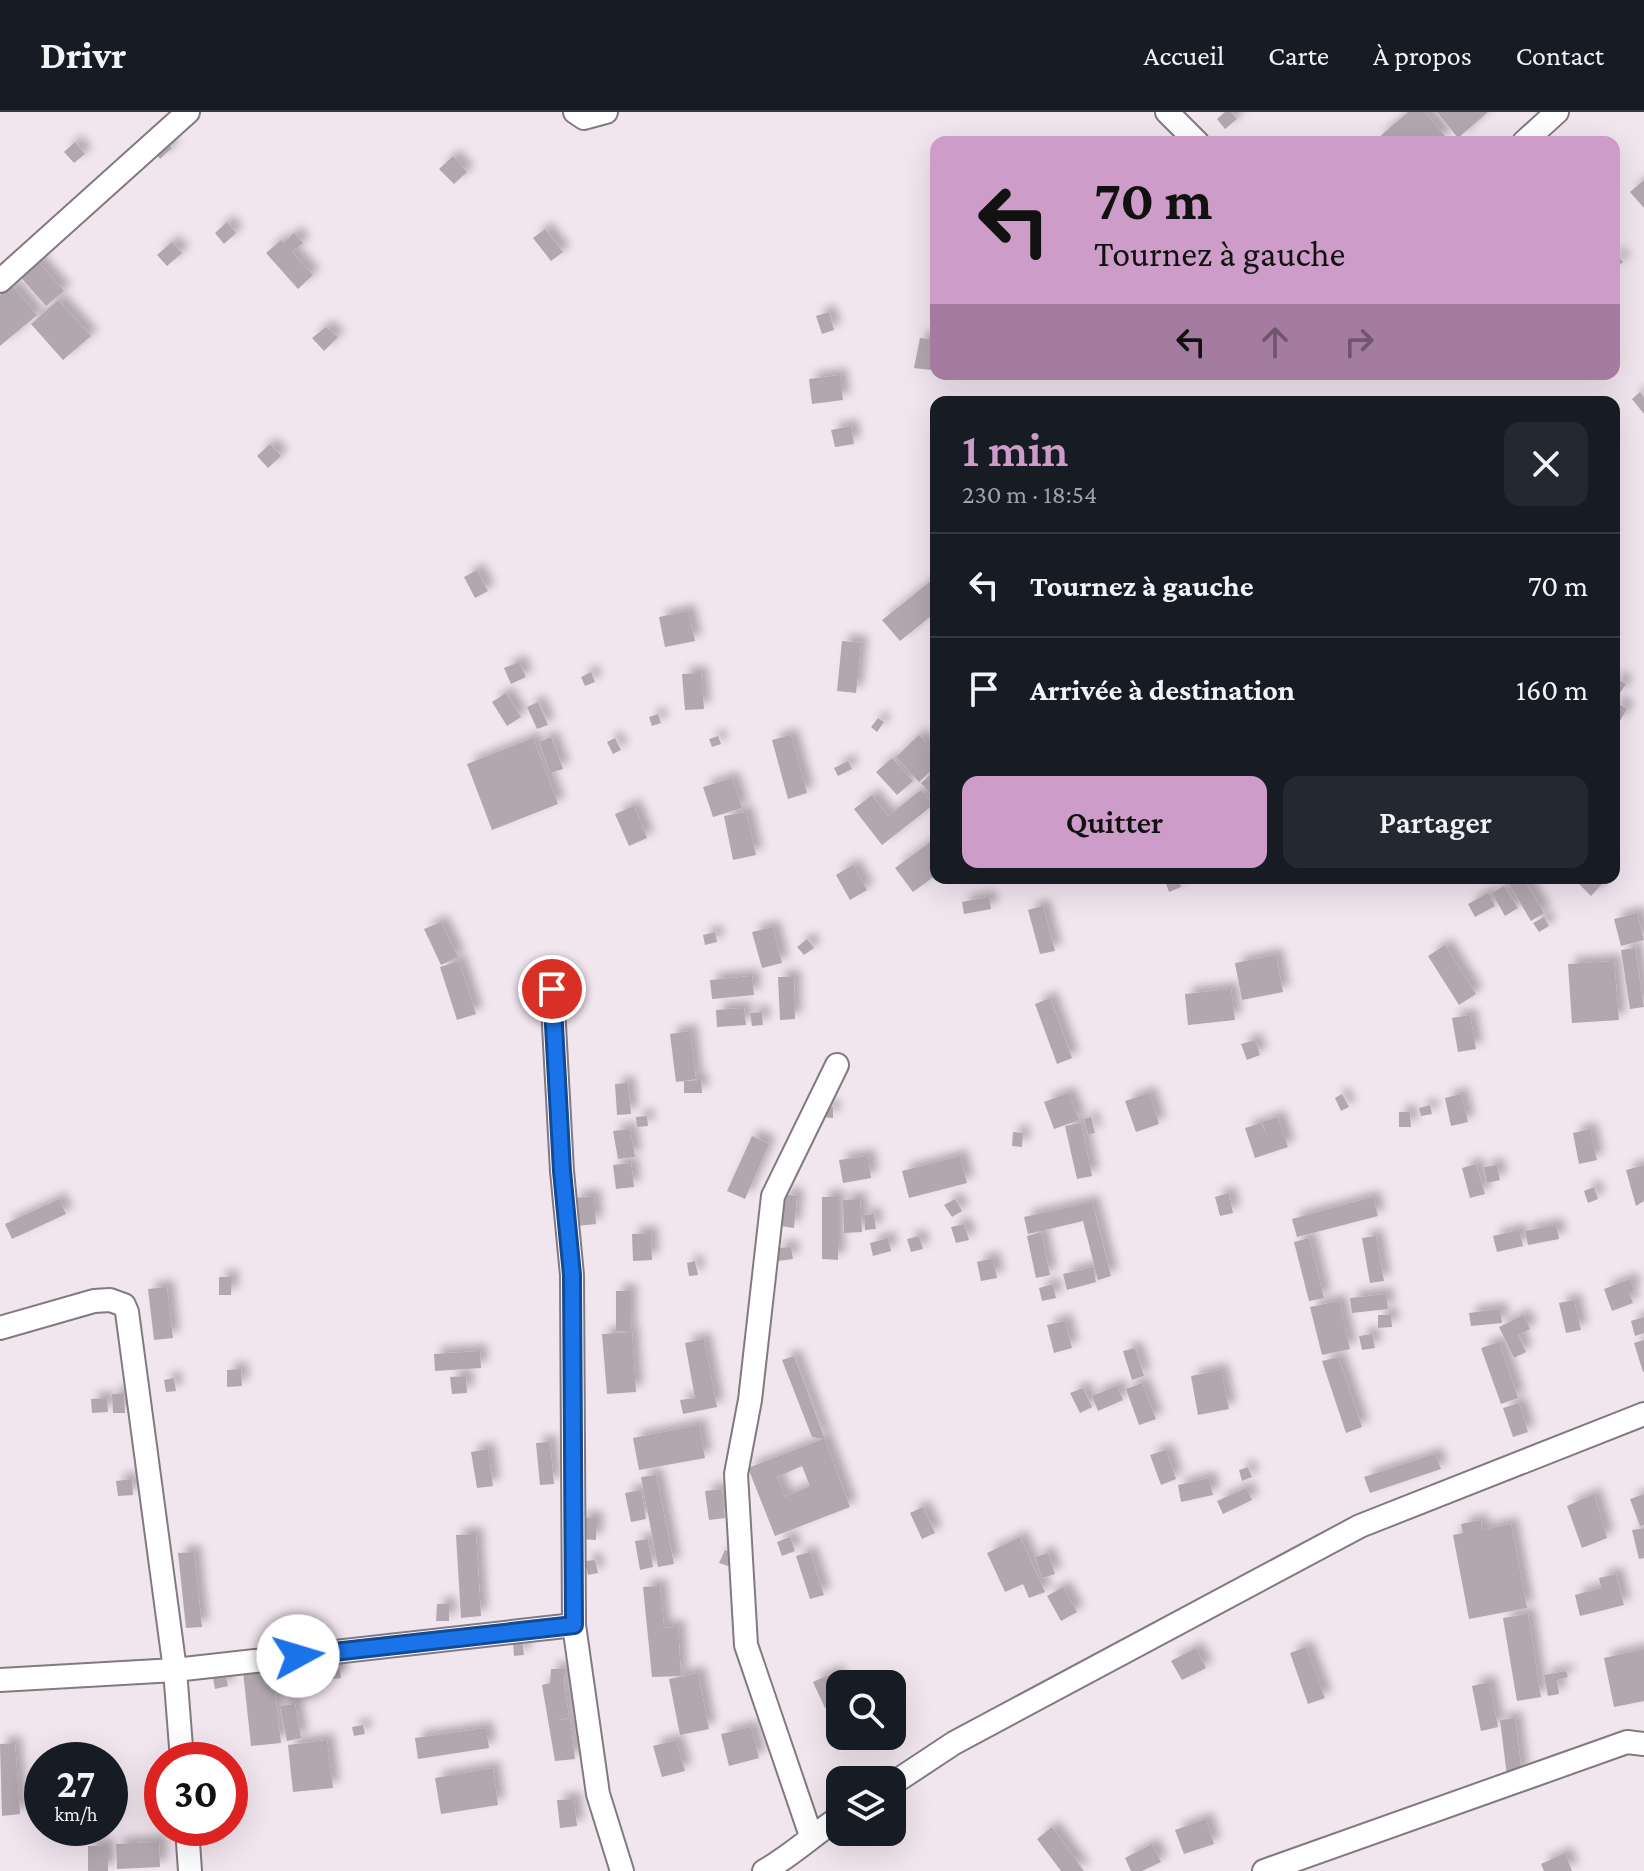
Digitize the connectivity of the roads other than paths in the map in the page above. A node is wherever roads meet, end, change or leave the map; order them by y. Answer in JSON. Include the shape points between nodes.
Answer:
{"nodes":[{"id":1,"x":188,"y":112,"type":"edge"},
{"id":2,"x":575,"y":112,"type":"edge"},
{"id":3,"x":606,"y":112,"type":"edge"},
{"id":4,"x":1167,"y":112,"type":"edge"},
{"id":5,"x":1557,"y":112,"type":"edge"},
{"id":6,"x":1191,"y":136,"type":"edge"},
{"id":7,"x":1531,"y":136,"type":"edge"},
{"id":8,"x":0,"y":281,"type":"edge"},
{"id":9,"x":552,"y":989,"type":"dead end"},
{"id":10,"x":837,"y":1065,"type":"dead end"},
{"id":11,"x":0,"y":1328,"type":"edge"},
{"id":12,"x":1644,"y":1414,"type":"edge"},
{"id":13,"x":574,"y":1625,"type":"junction"},
{"id":14,"x":175,"y":1670,"type":"junction"},
{"id":15,"x":0,"y":1680,"type":"edge"},
{"id":16,"x":181,"y":1742,"type":"edge"},
{"id":17,"x":1644,"y":1744,"type":"edge"},
{"id":18,"x":906,"y":1775,"type":"edge"},
{"id":19,"x":826,"y":1826,"type":"edge"},
{"id":20,"x":811,"y":1836,"type":"junction"},
{"id":21,"x":188,"y":1846,"type":"edge"},
{"id":22,"x":788,"y":1865,"type":"edge"},
{"id":23,"x":190,"y":1871,"type":"edge"},
{"id":24,"x":622,"y":1871,"type":"edge"},
{"id":25,"x":764,"y":1871,"type":"edge"},
{"id":26,"x":1264,"y":1871,"type":"edge"}],
"edges":[{"from":1,"to":8,"type":"street"},
{"from":2,"to":3,"type":"street","via":[[584,118]]},
{"from":4,"to":6,"type":"street"},
{"from":5,"to":7,"type":"street"},
{"from":9,"to":13,"type":"street","via":[[572,1275]]},
{"from":10,"to":20,"type":"street","via":[[773,1196],[750,1400],[736,1474],[746,1645]]},
{"from":11,"to":14,"type":"street","via":[[94,1301],[124,1305]]},
{"from":12,"to":18,"type":"street","via":[[1360,1526],[954,1743]]},
{"from":13,"to":14,"type":"street"},
{"from":13,"to":24,"type":"street","via":[[598,1794]]},
{"from":14,"to":15,"type":"street"},
{"from":14,"to":16,"type":"street"},
{"from":17,"to":26,"type":"street","via":[[1627,1742]]},
{"from":19,"to":20,"type":"street"},
{"from":20,"to":22,"type":"street"},
{"from":21,"to":23,"type":"street"},
{"from":22,"to":25,"type":"street"}]}
